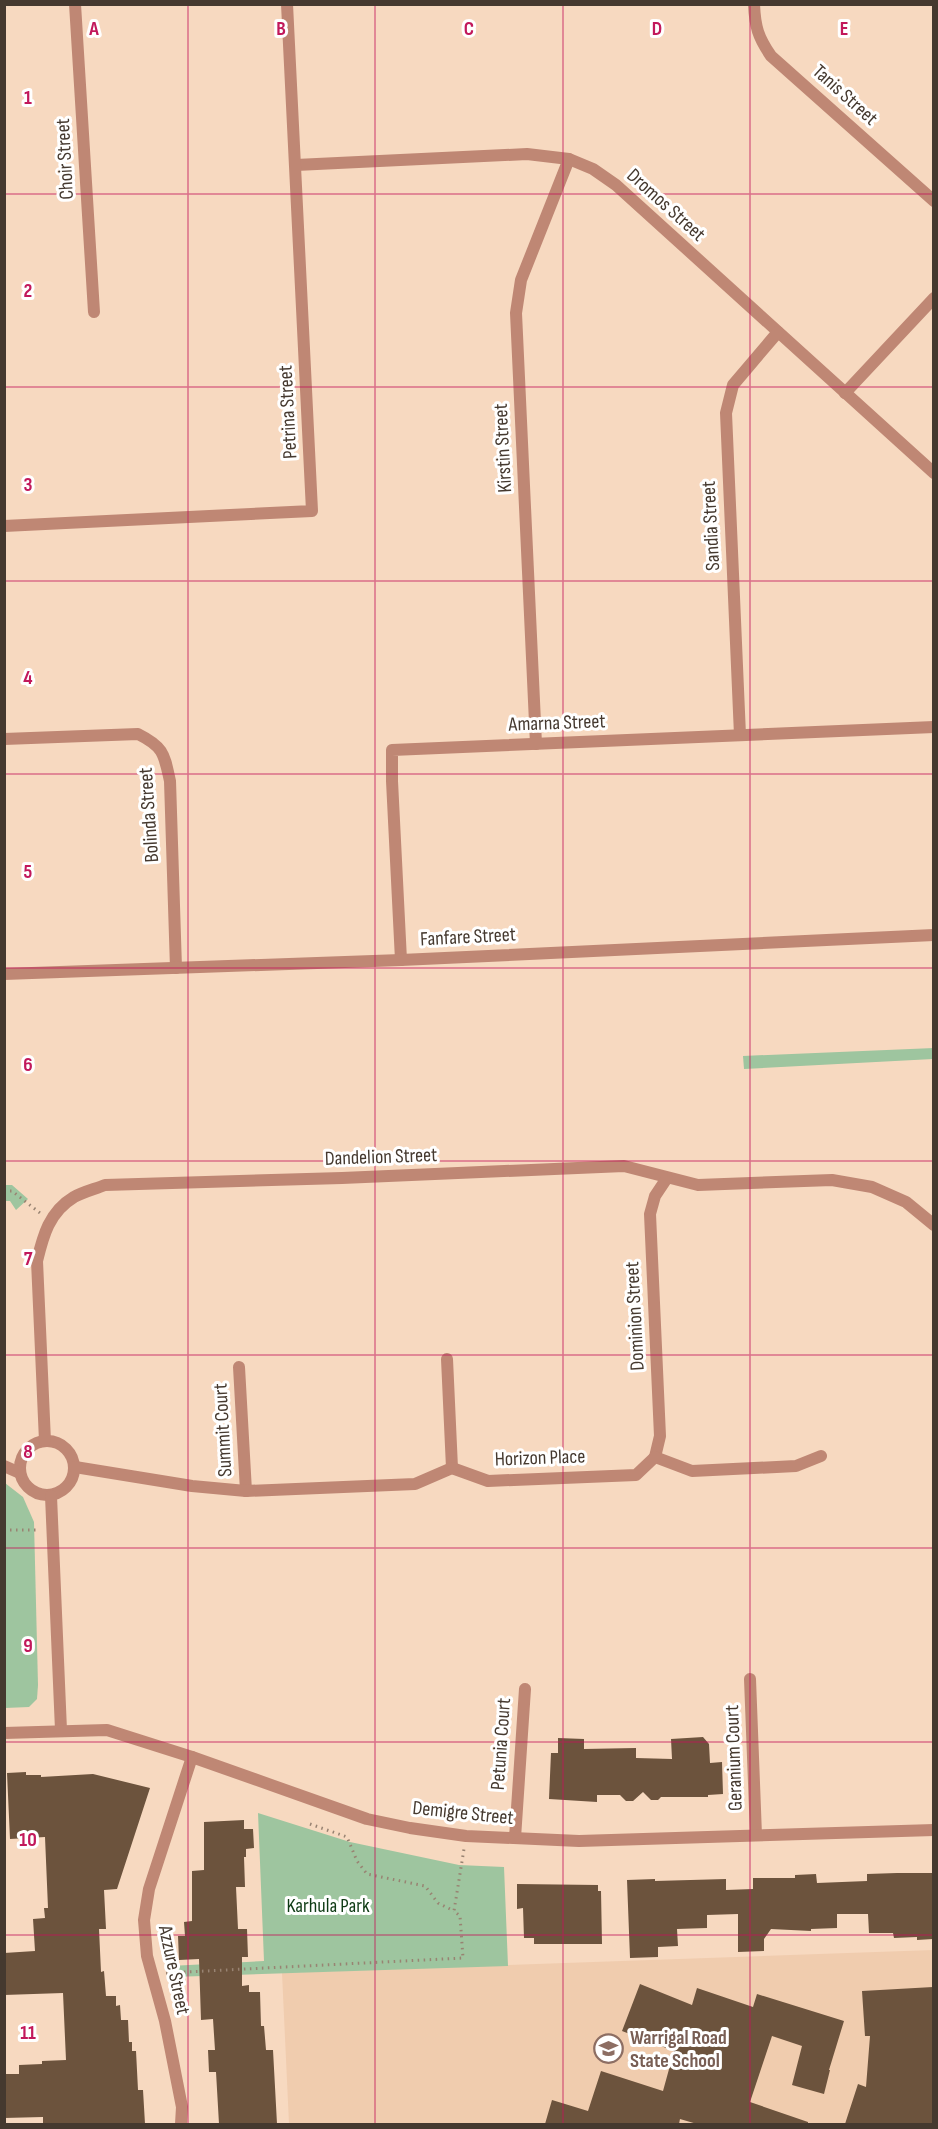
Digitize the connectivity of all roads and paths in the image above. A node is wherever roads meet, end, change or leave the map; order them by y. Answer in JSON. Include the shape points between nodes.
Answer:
{"nodes":[{"id":1,"x":75,"y":4,"type":"edge"},
{"id":2,"x":287,"y":4,"type":"edge"},
{"id":3,"x":754,"y":4,"type":"edge"},
{"id":4,"x":569,"y":159,"type":"junction"},
{"id":5,"x":296,"y":165,"type":"junction"},
{"id":6,"x":933,"y":201,"type":"edge"},
{"id":7,"x":933,"y":297,"type":"edge"},
{"id":8,"x":94,"y":312,"type":"dead end"},
{"id":9,"x":778,"y":332,"type":"junction"},
{"id":10,"x":845,"y":393,"type":"junction"},
{"id":11,"x":933,"y":473,"type":"edge"},
{"id":12,"x":4,"y":526,"type":"edge"},
{"id":13,"x":933,"y":727,"type":"edge"},
{"id":14,"x":740,"y":735,"type":"junction"},
{"id":15,"x":4,"y":739,"type":"edge"},
{"id":16,"x":536,"y":744,"type":"junction"},
{"id":17,"x":933,"y":935,"type":"edge"},
{"id":18,"x":401,"y":960,"type":"junction"},
{"id":19,"x":176,"y":968,"type":"junction"},
{"id":20,"x":4,"y":975,"type":"edge"},
{"id":21,"x":667,"y":1178,"type":"junction"},
{"id":22,"x":4,"y":1191,"type":"edge"},
{"id":23,"x":50,"y":1220,"type":"junction"},
{"id":24,"x":933,"y":1225,"type":"edge"},
{"id":25,"x":447,"y":1359,"type":"dead end"},
{"id":26,"x":238,"y":1367,"type":"dead end"},
{"id":27,"x":45,"y":1441,"type":"junction"},
{"id":28,"x":821,"y":1456,"type":"dead end"},
{"id":29,"x":655,"y":1457,"type":"junction"},
{"id":30,"x":4,"y":1466,"type":"edge"},
{"id":31,"x":75,"y":1467,"type":"junction"},
{"id":32,"x":452,"y":1468,"type":"junction"},
{"id":33,"x":20,"y":1473,"type":"junction"},
{"id":34,"x":246,"y":1491,"type":"junction"},
{"id":35,"x":51,"y":1496,"type":"junction"},
{"id":36,"x":4,"y":1530,"type":"edge"},
{"id":37,"x":52,"y":1530,"type":"junction"},
{"id":38,"x":750,"y":1679,"type":"dead end"},
{"id":39,"x":525,"y":1689,"type":"dead end"},
{"id":40,"x":60,"y":1730,"type":"junction"},
{"id":41,"x":4,"y":1733,"type":"edge"},
{"id":42,"x":192,"y":1757,"type":"junction"},
{"id":43,"x":310,"y":1824,"type":"dead end"},
{"id":44,"x":933,"y":1830,"type":"edge"},
{"id":45,"x":756,"y":1835,"type":"junction"},
{"id":46,"x":466,"y":1836,"type":"junction"},
{"id":47,"x":515,"y":1838,"type":"junction"},
{"id":48,"x":454,"y":1911,"type":"junction"},
{"id":49,"x":152,"y":1977,"type":"junction"},
{"id":50,"x":181,"y":2124,"type":"edge"}],
"edges":[{"from":1,"to":8,"type":"street","name":"Choir Street"},
{"from":2,"to":5,"type":"street","name":"Petrina Street"},
{"from":3,"to":6,"type":"street","name":"Tanis Street","via":[[755,27],[771,56]]},
{"from":4,"to":5,"type":"street","name":"Dromos Street","via":[[526,154]]},
{"from":4,"to":9,"type":"street","name":"Dromos Street","via":[[594,169],[615,184]]},
{"from":4,"to":16,"type":"street","name":"Kirstin Street","via":[[521,280],[516,313]]},
{"from":5,"to":12,"type":"street","name":"Petrina Street","via":[[312,511]]},
{"from":7,"to":10,"type":"street"},
{"from":9,"to":10,"type":"street","name":"Dromos Street"},
{"from":9,"to":14,"type":"street","name":"Sandia Street","via":[[733,385],[726,413]]},
{"from":10,"to":11,"type":"street","name":"Dromos Street"},
{"from":13,"to":14,"type":"street","name":"Amarna Street"},
{"from":14,"to":16,"type":"street","name":"Amarna Street"},
{"from":15,"to":19,"type":"street","name":"Bolinda Street","via":[[138,734],[155,742],[164,756],[170,781]]},
{"from":16,"to":18,"type":"street","name":"Amarna Street","via":[[392,750]]},
{"from":17,"to":18,"type":"street","name":"Fanfare Street"},
{"from":18,"to":19,"type":"street","name":"Fanfare Street"},
{"from":19,"to":20,"type":"street","name":"Fanfare Street"},
{"from":21,"to":23,"type":"street","name":"Dandelion Street","via":[[624,1166],[105,1185],[73,1197]]},
{"from":21,"to":24,"type":"street","name":"Dandelion Street","via":[[698,1185],[832,1180],[872,1186],[906,1202]]},
{"from":21,"to":29,"type":"street","name":"Dominion Street","via":[[655,1196],[650,1214],[660,1436]]},
{"from":22,"to":23,"type":"path","via":[[12,1191]]},
{"from":23,"to":27,"type":"street","name":"Dandelion Street","via":[[37,1262]]},
{"from":25,"to":32,"type":"street"},
{"from":26,"to":34,"type":"street","name":"Summit Court"},
{"from":27,"to":31,"type":"street","via":[[66,1448]]},
{"from":27,"to":33,"type":"street","via":[[25,1452]]},
{"from":28,"to":29,"type":"street","via":[[796,1466],[692,1471]]},
{"from":29,"to":32,"type":"street","name":"Horizon Place","via":[[636,1475],[488,1481]]},
{"from":30,"to":33,"type":"street"},
{"from":31,"to":34,"type":"street"},
{"from":31,"to":35,"type":"street","via":[[67,1488]]},
{"from":32,"to":34,"type":"street","via":[[414,1484]]},
{"from":33,"to":35,"type":"street","via":[[34,1493]]},
{"from":35,"to":37,"type":"street"},
{"from":36,"to":37,"type":"path"},
{"from":37,"to":40,"type":"street"},
{"from":38,"to":45,"type":"street","name":"Geranium Court"},
{"from":39,"to":47,"type":"street","name":"Petunia Court"},
{"from":40,"to":41,"type":"street","name":"Demigre Street"},
{"from":40,"to":42,"type":"street","name":"Demigre Street","via":[[107,1730]]},
{"from":42,"to":46,"type":"street","name":"Demigre Street","via":[[367,1819]]},
{"from":42,"to":49,"type":"street","name":"Azzure Street","via":[[149,1889],[144,1920]]},
{"from":43,"to":48,"type":"path","via":[[348,1838],[367,1874],[425,1886],[438,1903]]},
{"from":44,"to":45,"type":"street","name":"Demigre Street"},
{"from":45,"to":47,"type":"street","name":"Demigre Street","via":[[579,1841]]},
{"from":46,"to":47,"type":"street","name":"Demigre Street"},
{"from":46,"to":48,"type":"path"},
{"from":48,"to":49,"type":"path","via":[[460,1916],[463,1958],[171,1972]]},
{"from":49,"to":50,"type":"street","name":"Azzure Street","via":[[180,2096]]}]}
